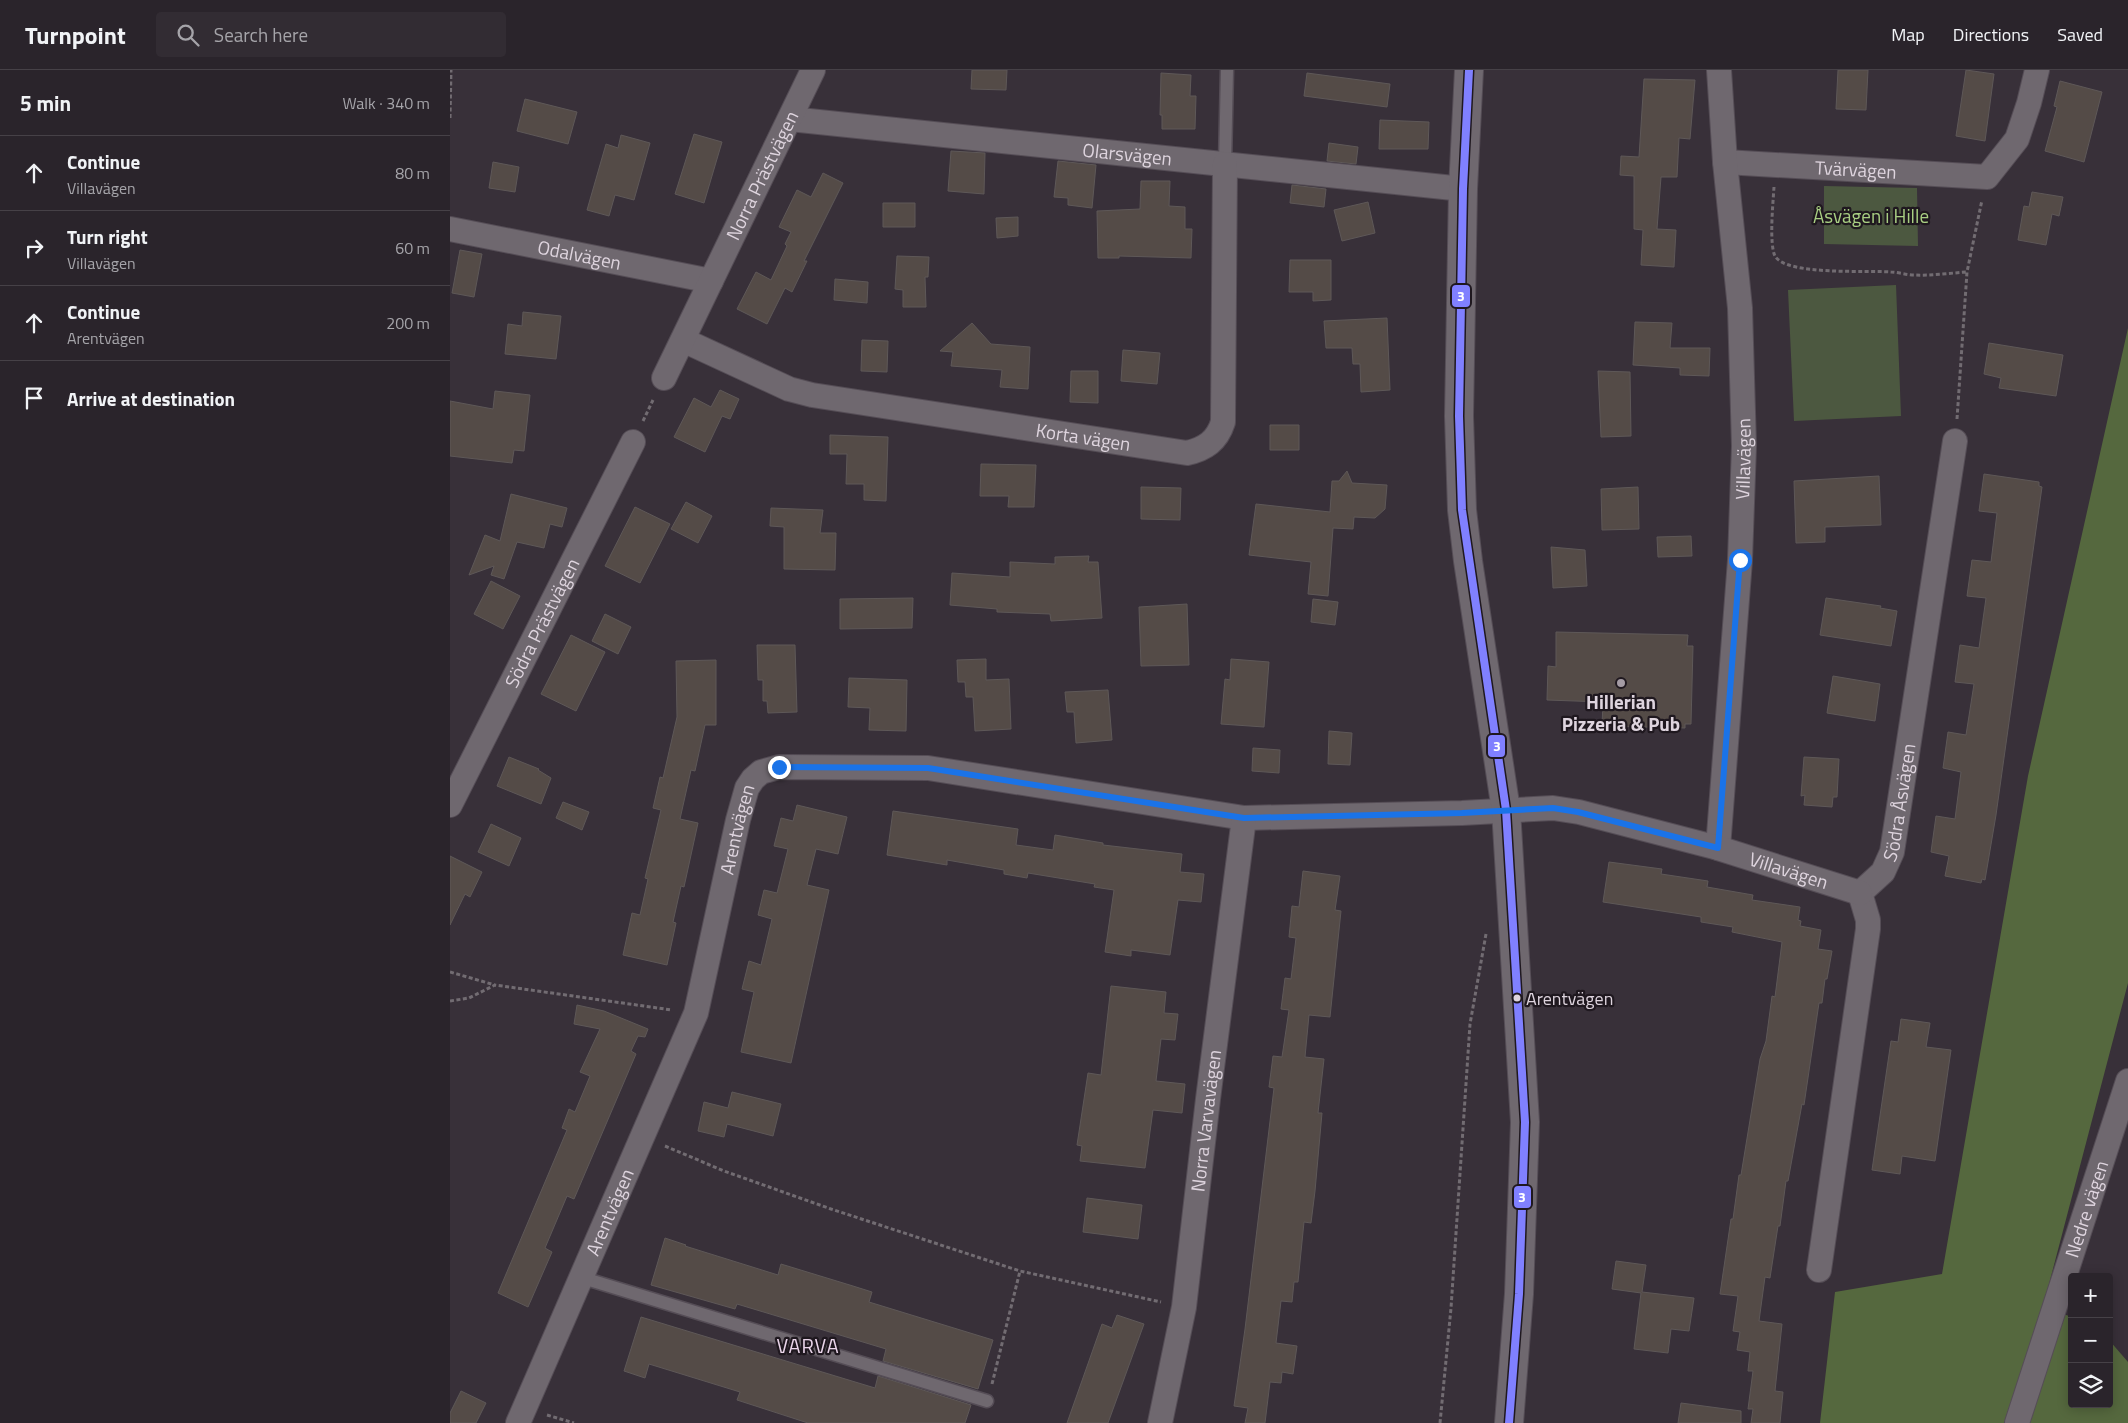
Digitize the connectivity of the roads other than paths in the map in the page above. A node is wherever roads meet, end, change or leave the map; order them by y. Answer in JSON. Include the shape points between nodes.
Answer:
{"nodes":[{"id":1,"x":813,"y":70,"type":"edge"},
{"id":2,"x":1227,"y":70,"type":"edge"},
{"id":3,"x":1469,"y":70,"type":"edge"},
{"id":4,"x":1719,"y":70,"type":"edge"},
{"id":5,"x":2037,"y":70,"type":"edge"},
{"id":6,"x":790,"y":119,"type":"junction"},
{"id":7,"x":1725,"y":162,"type":"junction"},
{"id":8,"x":1225,"y":164,"type":"junction"},
{"id":9,"x":1464,"y":189,"type":"junction"},
{"id":10,"x":450,"y":229,"type":"edge"},
{"id":11,"x":710,"y":281,"type":"junction"},
{"id":12,"x":683,"y":340,"type":"junction"},
{"id":13,"x":664,"y":378,"type":"road end"},
{"id":14,"x":1955,"y":441,"type":"road end"},
{"id":15,"x":633,"y":442,"type":"road end"},
{"id":16,"x":450,"y":805,"type":"edge"},
{"id":17,"x":1506,"y":810,"type":"junction"},
{"id":18,"x":1244,"y":818,"type":"junction"},
{"id":19,"x":1718,"y":848,"type":"junction"},
{"id":20,"x":1860,"y":893,"type":"junction"},
{"id":21,"x":2128,"y":1081,"type":"edge"},
{"id":22,"x":1819,"y":1270,"type":"dead end"},
{"id":23,"x":583,"y":1278,"type":"junction"},
{"id":24,"x":987,"y":1401,"type":"road end"},
{"id":25,"x":518,"y":1423,"type":"edge"},
{"id":26,"x":1160,"y":1423,"type":"edge"},
{"id":27,"x":1509,"y":1423,"type":"edge"},
{"id":28,"x":2017,"y":1423,"type":"edge"}],
"edges":[{"from":1,"to":6,"type":"street","name":"Norra Prästvägen"},
{"from":2,"to":8,"type":"lane"},
{"from":3,"to":9,"type":"street"},
{"from":4,"to":7,"type":"street","name":"Villavägen"},
{"from":5,"to":7,"type":"street","name":"Tvärvägen","via":[[2017,139],[1987,177]]},
{"from":6,"to":8,"type":"street","name":"Olarsvägen"},
{"from":6,"to":11,"type":"street","name":"Norra Prästvägen"},
{"from":7,"to":19,"type":"street","name":"Villavägen","via":[[1740,308],[1744,446],[1740,560]]},
{"from":8,"to":9,"type":"street","name":"Olarsvägen"},
{"from":8,"to":12,"type":"street","name":"Korta vägen","via":[[1223,422],[1220,433],[1201,450],[1186,453],[812,395],[789,389]]},
{"from":9,"to":17,"type":"street","via":[[1459,416],[1462,510]]},
{"from":10,"to":11,"type":"street","name":"Odalvägen"},
{"from":11,"to":12,"type":"street"},
{"from":12,"to":13,"type":"street"},
{"from":14,"to":20,"type":"street","name":"Södra Åsvägen","via":[[1892,852],[1883,872]]},
{"from":15,"to":16,"type":"street","name":"Södra Prästvägen"},
{"from":17,"to":18,"type":"street","name":"Arentvägen"},
{"from":17,"to":19,"type":"street","name":"Villavägen","via":[[1553,808],[1578,812]]},
{"from":17,"to":27,"type":"street","via":[[1525,1122],[1519,1285]]},
{"from":18,"to":23,"type":"street","name":"Arentvägen","via":[[928,768],[779,767],[752,779],[738,820],[696,1013]]},
{"from":18,"to":26,"type":"street","name":"Norra Varvavägen","via":[[1184,1307]]},
{"from":19,"to":20,"type":"street","name":"Villavägen"},
{"from":20,"to":22,"type":"street","via":[[1868,929]]},
{"from":21,"to":28,"type":"street","name":"Nedre vägen"},
{"from":23,"to":24,"type":"lane"},
{"from":23,"to":25,"type":"street","name":"Arentvägen"}]}
